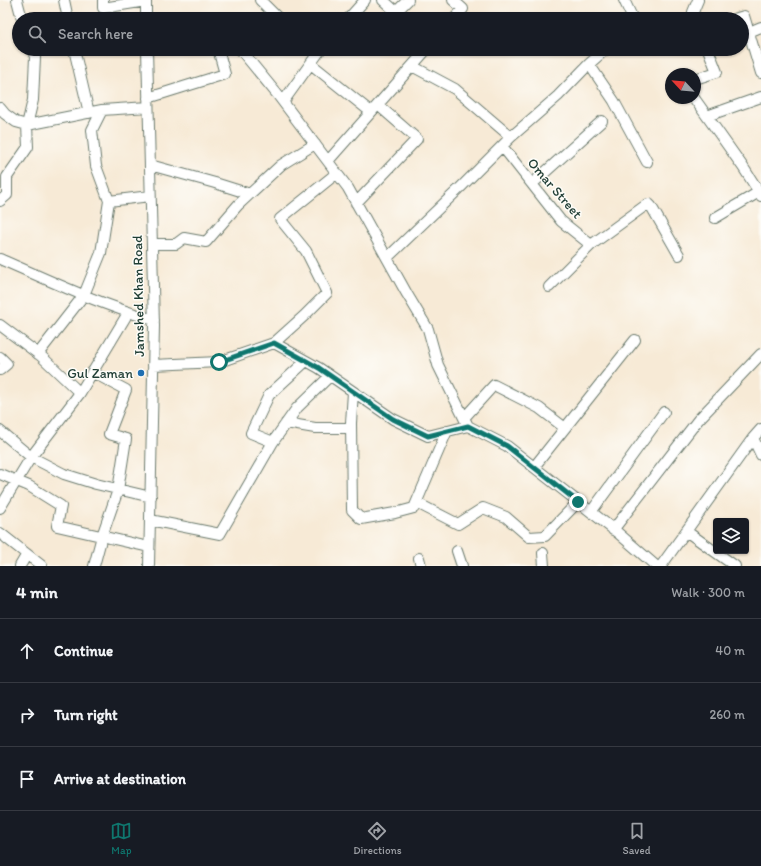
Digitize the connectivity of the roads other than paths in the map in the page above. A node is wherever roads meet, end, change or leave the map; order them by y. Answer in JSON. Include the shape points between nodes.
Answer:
{"nodes":[{"id":1,"x":17,"y":0,"type":"edge"},
{"id":2,"x":64,"y":0,"type":"edge"},
{"id":3,"x":103,"y":0,"type":"edge"},
{"id":4,"x":260,"y":0,"type":"edge"},
{"id":5,"x":364,"y":0,"type":"edge"},
{"id":6,"x":383,"y":0,"type":"edge"},
{"id":7,"x":408,"y":0,"type":"edge"},
{"id":8,"x":453,"y":0,"type":"edge"},
{"id":9,"x":624,"y":0,"type":"edge"},
{"id":10,"x":698,"y":0,"type":"edge"},
{"id":11,"x":146,"y":1,"type":"edge"},
{"id":12,"x":20,"y":12,"type":"edge"},
{"id":13,"x":67,"y":12,"type":"edge"},
{"id":14,"x":146,"y":12,"type":"edge"},
{"id":15,"x":272,"y":12,"type":"edge"},
{"id":16,"x":354,"y":12,"type":"edge"},
{"id":17,"x":460,"y":12,"type":"edge"},
{"id":18,"x":630,"y":12,"type":"edge"},
{"id":19,"x":694,"y":12,"type":"edge"},
{"id":20,"x":761,"y":27,"type":"edge"},
{"id":21,"x":749,"y":32,"type":"joint"},
{"id":22,"x":35,"y":56,"type":"edge"},
{"id":23,"x":76,"y":56,"type":"edge"},
{"id":24,"x":147,"y":56,"type":"edge"},
{"id":25,"x":220,"y":56,"type":"edge"},
{"id":26,"x":246,"y":56,"type":"edge"},
{"id":27,"x":316,"y":56,"type":"edge"},
{"id":28,"x":421,"y":56,"type":"edge"},
{"id":29,"x":598,"y":56,"type":"edge"},
{"id":30,"x":711,"y":56,"type":"edge"},
{"id":31,"x":311,"y":64,"type":"junction"},
{"id":32,"x":589,"y":64,"type":"junction"},
{"id":33,"x":412,"y":66,"type":"junction"},
{"id":34,"x":761,"y":73,"type":"edge"},
{"id":35,"x":701,"y":77,"type":"edge"},
{"id":36,"x":761,"y":97,"type":"edge"},
{"id":37,"x":148,"y":102,"type":"junction"},
{"id":38,"x":283,"y":102,"type":"junction"},
{"id":39,"x":698,"y":104,"type":"edge"},
{"id":40,"x":374,"y":109,"type":"junction"},
{"id":41,"x":102,"y":110,"type":"junction"},
{"id":42,"x":2,"y":113,"type":"edge"},
{"id":43,"x":89,"y":113,"type":"junction"},
{"id":44,"x":706,"y":116,"type":"junction"},
{"id":45,"x":602,"y":121,"type":"dead end"},
{"id":46,"x":27,"y":125,"type":"junction"},
{"id":47,"x":511,"y":137,"type":"junction"},
{"id":48,"x":315,"y":144,"type":"junction"},
{"id":49,"x":502,"y":146,"type":"junction"},
{"id":50,"x":328,"y":161,"type":"junction"},
{"id":51,"x":647,"y":162,"type":"dead end"},
{"id":52,"x":150,"y":164,"type":"junction"},
{"id":53,"x":337,"y":173,"type":"junction"},
{"id":54,"x":532,"y":184,"type":"junction"},
{"id":55,"x":250,"y":194,"type":"junction"},
{"id":56,"x":760,"y":194,"type":"edge"},
{"id":57,"x":150,"y":196,"type":"junction"},
{"id":58,"x":0,"y":201,"type":"edge"},
{"id":59,"x":109,"y":201,"type":"junction"},
{"id":60,"x":356,"y":203,"type":"junction"},
{"id":61,"x":715,"y":218,"type":"dead end"},
{"id":62,"x":152,"y":244,"type":"junction"},
{"id":63,"x":592,"y":245,"type":"junction"},
{"id":64,"x":679,"y":255,"type":"dead end"},
{"id":65,"x":387,"y":258,"type":"junction"},
{"id":66,"x":0,"y":259,"type":"edge"},
{"id":67,"x":549,"y":287,"type":"dead end"},
{"id":68,"x":84,"y":295,"type":"junction"},
{"id":69,"x":128,"y":313,"type":"junction"},
{"id":70,"x":154,"y":320,"type":"junction"},
{"id":71,"x":0,"y":325,"type":"edge"},
{"id":72,"x":635,"y":340,"type":"dead end"},
{"id":73,"x":274,"y":343,"type":"junction"},
{"id":74,"x":38,"y":354,"type":"junction"},
{"id":75,"x":761,"y":354,"type":"edge"},
{"id":76,"x":0,"y":357,"type":"edge"},
{"id":77,"x":306,"y":361,"type":"junction"},
{"id":78,"x":153,"y":365,"type":"junction"},
{"id":79,"x":0,"y":370,"type":"edge"},
{"id":80,"x":92,"y":372,"type":"junction"},
{"id":81,"x":330,"y":376,"type":"junction"},
{"id":82,"x":353,"y":392,"type":"junction"},
{"id":83,"x":80,"y":393,"type":"junction"},
{"id":84,"x":664,"y":412,"type":"dead end"},
{"id":85,"x":466,"y":422,"type":"junction"},
{"id":86,"x":286,"y":423,"type":"junction"},
{"id":87,"x":351,"y":428,"type":"junction"},
{"id":88,"x":565,"y":428,"type":"junction"},
{"id":89,"x":761,"y":429,"type":"edge"},
{"id":90,"x":0,"y":431,"type":"edge"},
{"id":91,"x":447,"y":431,"type":"junction"},
{"id":92,"x":753,"y":438,"type":"junction"},
{"id":93,"x":273,"y":442,"type":"junction"},
{"id":94,"x":761,"y":455,"type":"edge"},
{"id":95,"x":31,"y":457,"type":"junction"},
{"id":96,"x":534,"y":467,"type":"junction"},
{"id":97,"x":0,"y":474,"type":"edge"},
{"id":98,"x":16,"y":481,"type":"junction"},
{"id":99,"x":118,"y":490,"type":"junction"},
{"id":100,"x":150,"y":498,"type":"junction"},
{"id":101,"x":578,"y":502,"type":"junction"},
{"id":102,"x":417,"y":503,"type":"junction"},
{"id":103,"x":0,"y":508,"type":"edge"},
{"id":104,"x":591,"y":512,"type":"junction"},
{"id":105,"x":150,"y":520,"type":"junction"},
{"id":106,"x":614,"y":530,"type":"junction"},
{"id":107,"x":686,"y":531,"type":"junction"},
{"id":108,"x":0,"y":533,"type":"edge"},
{"id":109,"x":102,"y":536,"type":"junction"},
{"id":110,"x":149,"y":547,"type":"junction"},
{"id":111,"x":457,"y":551,"type":"dead end"},
{"id":112,"x":543,"y":553,"type":"dead end"},
{"id":113,"x":27,"y":554,"type":"junction"},
{"id":114,"x":20,"y":566,"type":"edge"},
{"id":115,"x":42,"y":566,"type":"edge"},
{"id":116,"x":94,"y":566,"type":"edge"},
{"id":117,"x":149,"y":566,"type":"edge"},
{"id":118,"x":462,"y":566,"type":"edge"},
{"id":119,"x":544,"y":566,"type":"edge"},
{"id":120,"x":656,"y":566,"type":"edge"},
{"id":121,"x":660,"y":566,"type":"edge"},
{"id":122,"x":735,"y":566,"type":"edge"}],
"edges":[{"from":1,"to":12,"type":"street"},
{"from":2,"to":13,"type":"street"},
{"from":3,"to":11,"type":"street","via":[[103,8]]},
{"from":4,"to":15,"type":"street"},
{"from":5,"to":16,"type":"street"},
{"from":6,"to":7,"type":"street","via":[[396,12]]},
{"from":8,"to":17,"type":"street","via":[[463,9]]},
{"from":9,"to":18,"type":"street"},
{"from":10,"to":19,"type":"street"},
{"from":11,"to":14,"type":"street"},
{"from":20,"to":21,"type":"street"},
{"from":21,"to":34,"type":"street"},
{"from":22,"to":46,"type":"street","via":[[33,100]]},
{"from":23,"to":43,"type":"street"},
{"from":24,"to":37,"type":"street","name":"Jamshed Khan Road"},
{"from":25,"to":37,"type":"street","via":[[225,74]]},
{"from":26,"to":38,"type":"street"},
{"from":27,"to":31,"type":"street"},
{"from":28,"to":33,"type":"street"},
{"from":29,"to":32,"type":"street"},
{"from":30,"to":35,"type":"street","via":[[717,72]]},
{"from":31,"to":38,"type":"street"},
{"from":31,"to":40,"type":"street"},
{"from":32,"to":47,"type":"street","via":[[558,96]]},
{"from":32,"to":51,"type":"street","via":[[614,101]]},
{"from":33,"to":40,"type":"street"},
{"from":33,"to":47,"type":"street","via":[[455,89]]},
{"from":36,"to":44,"type":"street"},
{"from":37,"to":41,"type":"street"},
{"from":37,"to":52,"type":"street","name":"Jamshed Khan Road"},
{"from":38,"to":48,"type":"street"},
{"from":39,"to":44,"type":"street"},
{"from":40,"to":50,"type":"street"},
{"from":40,"to":60,"type":"street","via":[[417,139]]},
{"from":41,"to":43,"type":"street"},
{"from":41,"to":59,"type":"street","via":[[92,130],[96,166]]},
{"from":42,"to":46,"type":"street","via":[[16,122]]},
{"from":43,"to":46,"type":"street"},
{"from":44,"to":56,"type":"street"},
{"from":45,"to":54,"type":"street"},
{"from":46,"to":58,"type":"street","via":[[28,147],[7,177],[6,195]]},
{"from":47,"to":49,"type":"street"},
{"from":48,"to":50,"type":"street"},
{"from":48,"to":55,"type":"street","via":[[281,166]]},
{"from":49,"to":54,"type":"street","name":"Omar Street"},
{"from":49,"to":65,"type":"street"},
{"from":50,"to":53,"type":"street"},
{"from":52,"to":55,"type":"street"},
{"from":52,"to":57,"type":"street","name":"Jamshed Khan Road"},
{"from":53,"to":60,"type":"street"},
{"from":53,"to":73,"type":"street","via":[[280,219],[306,250],[327,293]]},
{"from":54,"to":63,"type":"street","name":"Omar Street","via":[[562,221]]},
{"from":55,"to":62,"type":"street","via":[[206,242],[184,238],[176,244]]},
{"from":56,"to":61,"type":"street"},
{"from":57,"to":59,"type":"street"},
{"from":57,"to":62,"type":"street","name":"Jamshed Khan Road"},
{"from":59,"to":68,"type":"street","via":[[101,253]]},
{"from":60,"to":65,"type":"street"},
{"from":62,"to":70,"type":"street","name":"Jamshed Khan Road"},
{"from":63,"to":64,"type":"street","via":[[649,204]]},
{"from":63,"to":67,"type":"street"},
{"from":65,"to":85,"type":"street","via":[[428,329],[438,365]]},
{"from":66,"to":68,"type":"street"},
{"from":68,"to":69,"type":"street"},
{"from":68,"to":74,"type":"street"},
{"from":69,"to":70,"type":"street"},
{"from":69,"to":80,"type":"street"},
{"from":70,"to":78,"type":"street","name":"Jamshed Khan Road"},
{"from":71,"to":74,"type":"street"},
{"from":72,"to":88,"type":"street"},
{"from":73,"to":77,"type":"street"},
{"from":73,"to":78,"type":"street","via":[[219,362]]},
{"from":74,"to":83,"type":"street"},
{"from":75,"to":106,"type":"street","via":[[698,420]]},
{"from":76,"to":79,"type":"street","via":[[6,364]]},
{"from":77,"to":81,"type":"street"},
{"from":77,"to":93,"type":"street","via":[[269,395],[251,433]]},
{"from":78,"to":100,"type":"street","name":"Jamshed Khan Road"},
{"from":80,"to":83,"type":"street"},
{"from":80,"to":99,"type":"street","via":[[126,390],[108,434],[126,439]]},
{"from":81,"to":82,"type":"street"},
{"from":81,"to":86,"type":"street","via":[[297,408]]},
{"from":82,"to":87,"type":"street"},
{"from":82,"to":91,"type":"street","via":[[393,419],[428,436]]},
{"from":83,"to":95,"type":"street"},
{"from":84,"to":104,"type":"street"},
{"from":85,"to":88,"type":"street","via":[[494,385],[538,408]]},
{"from":85,"to":91,"type":"street"},
{"from":85,"to":96,"type":"street","via":[[507,446]]},
{"from":86,"to":87,"type":"street","via":[[315,428]]},
{"from":86,"to":93,"type":"street"},
{"from":87,"to":102,"type":"street","via":[[352,510],[361,519],[414,508]]},
{"from":88,"to":96,"type":"street"},
{"from":89,"to":92,"type":"street"},
{"from":90,"to":95,"type":"street"},
{"from":91,"to":102,"type":"street"},
{"from":92,"to":94,"type":"street"},
{"from":92,"to":107,"type":"street"},
{"from":93,"to":105,"type":"street","via":[[220,534]]},
{"from":95,"to":98,"type":"street"},
{"from":95,"to":99,"type":"street","via":[[64,474]]},
{"from":96,"to":101,"type":"street"},
{"from":97,"to":98,"type":"street"},
{"from":98,"to":103,"type":"street"},
{"from":98,"to":109,"type":"street","via":[[61,506],[57,526]]},
{"from":99,"to":100,"type":"street"},
{"from":99,"to":109,"type":"street"},
{"from":100,"to":105,"type":"street","name":"Jamshed Khan Road"},
{"from":101,"to":102,"type":"street","via":[[545,536],[529,537],[506,517],[484,508],[458,524]]},
{"from":101,"to":104,"type":"street"},
{"from":104,"to":106,"type":"street"},
{"from":105,"to":110,"type":"street","name":"Jamshed Khan Road"},
{"from":106,"to":120,"type":"street"},
{"from":107,"to":121,"type":"street"},
{"from":107,"to":122,"type":"street"},
{"from":108,"to":113,"type":"street"},
{"from":109,"to":110,"type":"street"},
{"from":109,"to":116,"type":"street"},
{"from":110,"to":117,"type":"street","name":"Jamshed Khan Road"},
{"from":111,"to":118,"type":"street"},
{"from":112,"to":119,"type":"street"},
{"from":113,"to":114,"type":"street"},
{"from":113,"to":115,"type":"street"}]}
